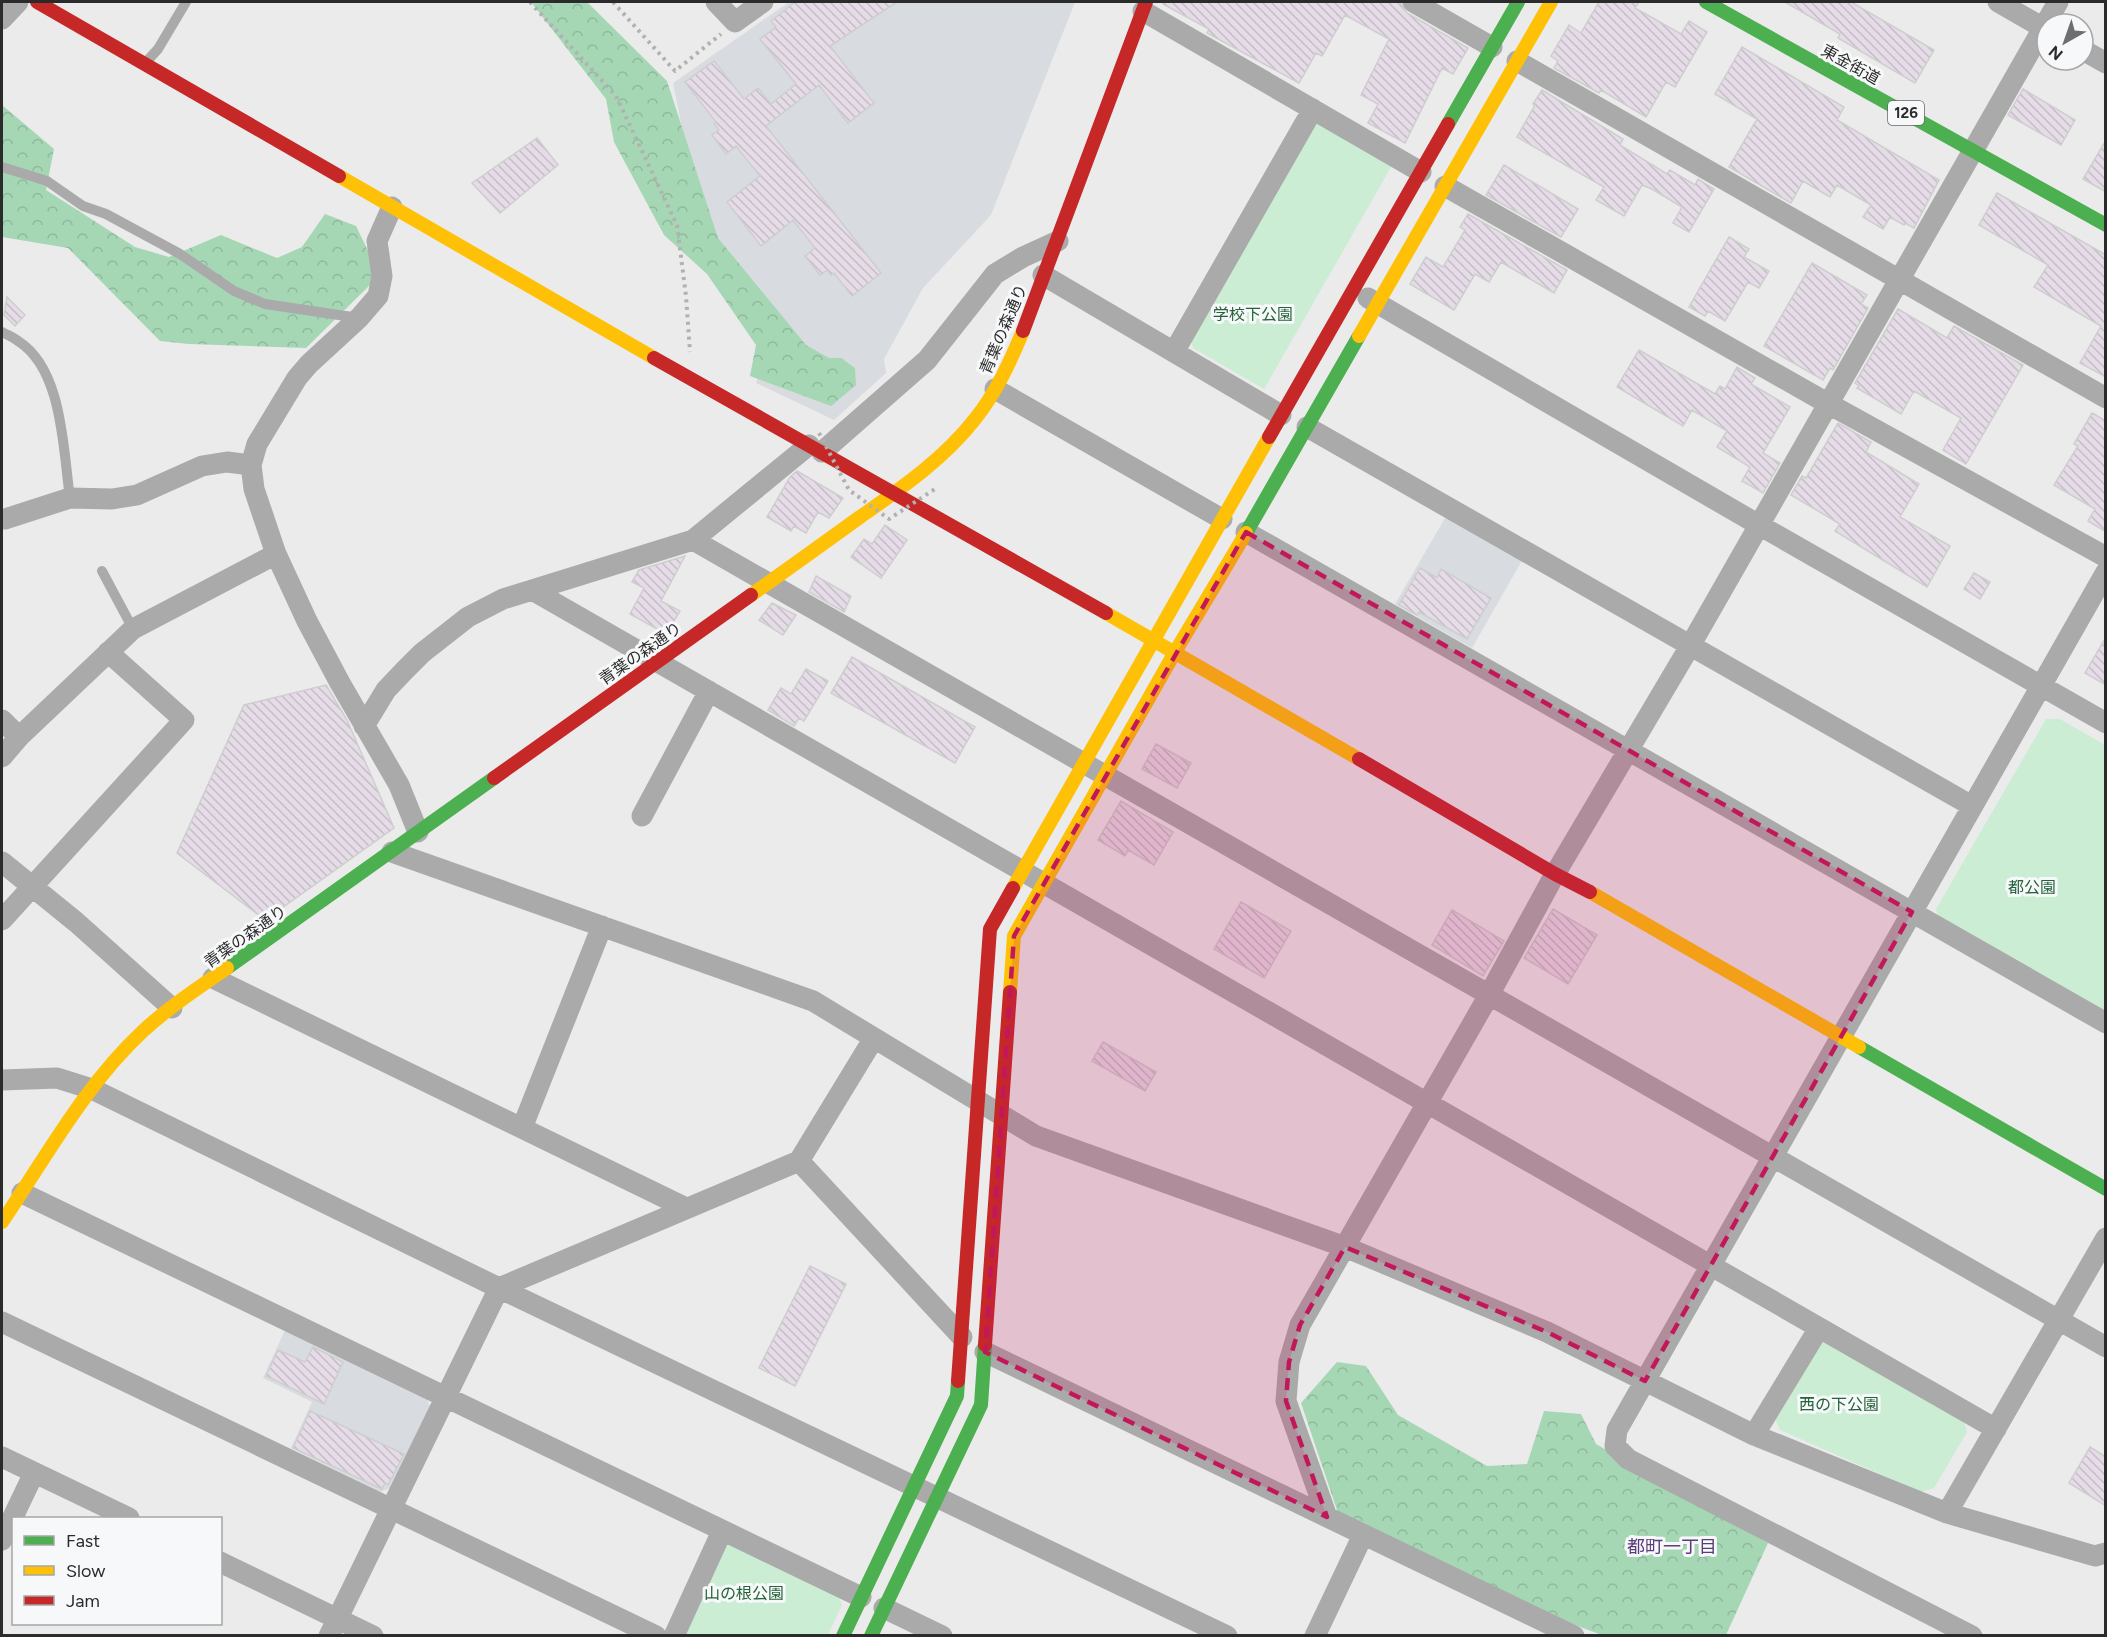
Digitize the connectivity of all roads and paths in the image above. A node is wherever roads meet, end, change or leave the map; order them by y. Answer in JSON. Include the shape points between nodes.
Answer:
{"nodes":[{"id":1,"x":18,"y":2,"type":"edge"},
{"id":2,"x":37,"y":2,"type":"edge"},
{"id":3,"x":186,"y":2,"type":"edge"},
{"id":4,"x":530,"y":2,"type":"edge"},
{"id":5,"x":613,"y":2,"type":"edge"},
{"id":6,"x":716,"y":2,"type":"edge"},
{"id":7,"x":763,"y":2,"type":"edge"},
{"id":8,"x":1413,"y":2,"type":"edge"},
{"id":9,"x":1518,"y":2,"type":"edge"},
{"id":10,"x":1551,"y":2,"type":"edge"},
{"id":11,"x":1706,"y":2,"type":"edge"},
{"id":12,"x":1998,"y":2,"type":"edge"},
{"id":13,"x":1144,"y":6,"type":"edge"},
{"id":14,"x":2,"y":19,"type":"edge"},
{"id":15,"x":735,"y":22,"type":"junction"},
{"id":16,"x":2035,"y":22,"type":"edge"},
{"id":17,"x":2035,"y":45,"type":"edge"},
{"id":18,"x":1492,"y":47,"type":"junction"},
{"id":19,"x":1516,"y":61,"type":"junction"},
{"id":20,"x":144,"y":64,"type":"junction"},
{"id":21,"x":1313,"y":109,"type":"junction"},
{"id":22,"x":1972,"y":151,"type":"junction"},
{"id":23,"x":2,"y":167,"type":"edge"},
{"id":24,"x":1421,"y":172,"type":"junction"},
{"id":25,"x":1445,"y":186,"type":"junction"},
{"id":26,"x":392,"y":207,"type":"junction"},
{"id":27,"x":2106,"y":225,"type":"edge"},
{"id":28,"x":1058,"y":241,"type":"junction"},
{"id":29,"x":1043,"y":275,"type":"junction"},
{"id":30,"x":1899,"y":281,"type":"junction"},
{"id":31,"x":1353,"y":290,"type":"junction"},
{"id":32,"x":1377,"y":304,"type":"junction"},
{"id":33,"x":359,"y":318,"type":"junction"},
{"id":34,"x":2,"y":332,"type":"edge"},
{"id":35,"x":1174,"y":352,"type":"junction"},
{"id":36,"x":687,"y":376,"type":"junction"},
{"id":37,"x":995,"y":389,"type":"junction"},
{"id":38,"x":2106,"y":398,"type":"edge"},
{"id":39,"x":1827,"y":403,"type":"junction"},
{"id":40,"x":1281,"y":415,"type":"junction"},
{"id":41,"x":1307,"y":427,"type":"junction"},
{"id":42,"x":817,"y":443,"type":"junction"},
{"id":43,"x":251,"y":465,"type":"junction"},
{"id":44,"x":938,"y":487,"type":"dead end"},
{"id":45,"x":894,"y":493,"type":"junction"},
{"id":46,"x":70,"y":498,"type":"junction"},
{"id":47,"x":1222,"y":519,"type":"junction"},
{"id":48,"x":3,"y":520,"type":"edge"},
{"id":49,"x":1759,"y":525,"type":"junction"},
{"id":50,"x":1246,"y":532,"type":"junction"},
{"id":51,"x":693,"y":540,"type":"junction"},
{"id":52,"x":276,"y":554,"type":"junction"},
{"id":53,"x":2106,"y":557,"type":"edge"},
{"id":54,"x":102,"y":572,"type":"dead end"},
{"id":55,"x":2106,"y":572,"type":"edge"},
{"id":56,"x":768,"y":583,"type":"junction"},
{"id":57,"x":532,"y":590,"type":"junction"},
{"id":58,"x":134,"y":628,"type":"junction"},
{"id":59,"x":1153,"y":640,"type":"junction"},
{"id":60,"x":1690,"y":646,"type":"junction"},
{"id":61,"x":108,"y":652,"type":"junction"},
{"id":62,"x":1175,"y":652,"type":"junction"},
{"id":63,"x":657,"y":662,"type":"junction"},
{"id":64,"x":2041,"y":686,"type":"junction"},
{"id":65,"x":709,"y":692,"type":"junction"},
{"id":66,"x":2,"y":720,"type":"edge"},
{"id":67,"x":2106,"y":723,"type":"edge"},
{"id":68,"x":364,"y":726,"type":"junction"},
{"id":69,"x":20,"y":737,"type":"junction"},
{"id":70,"x":1629,"y":750,"type":"junction"},
{"id":71,"x":2,"y":757,"type":"edge"},
{"id":72,"x":1084,"y":764,"type":"junction"},
{"id":73,"x":1106,"y":776,"type":"junction"},
{"id":74,"x":1972,"y":807,"type":"junction"},
{"id":75,"x":642,"y":816,"type":"dead end"},
{"id":76,"x":418,"y":832,"type":"junction"},
{"id":77,"x":392,"y":852,"type":"junction"},
{"id":78,"x":2,"y":862,"type":"edge"},
{"id":79,"x":1023,"y":872,"type":"junction"},
{"id":80,"x":1556,"y":874,"type":"junction"},
{"id":81,"x":1044,"y":884,"type":"junction"},
{"id":82,"x":33,"y":886,"type":"junction"},
{"id":83,"x":1912,"y":912,"type":"junction"},
{"id":84,"x":2,"y":920,"type":"edge"},
{"id":85,"x":602,"y":926,"type":"junction"},
{"id":86,"x":213,"y":978,"type":"junction"},
{"id":87,"x":1489,"y":995,"type":"junction"},
{"id":88,"x":172,"y":1008,"type":"junction"},
{"id":89,"x":2106,"y":1023,"type":"edge"},
{"id":90,"x":1842,"y":1036,"type":"junction"},
{"id":91,"x":874,"y":1038,"type":"junction"},
{"id":92,"x":2,"y":1080,"type":"edge"},
{"id":93,"x":92,"y":1089,"type":"junction"},
{"id":94,"x":979,"y":1101,"type":"junction"},
{"id":95,"x":1427,"y":1103,"type":"junction"},
{"id":96,"x":1002,"y":1115,"type":"junction"},
{"id":97,"x":522,"y":1128,"type":"junction"},
{"id":98,"x":1773,"y":1157,"type":"junction"},
{"id":99,"x":800,"y":1161,"type":"junction"},
{"id":100,"x":2106,"y":1189,"type":"edge"},
{"id":101,"x":22,"y":1193,"type":"junction"},
{"id":102,"x":686,"y":1208,"type":"junction"},
{"id":103,"x":2,"y":1222,"type":"edge"},
{"id":104,"x":2106,"y":1238,"type":"edge"},
{"id":105,"x":1345,"y":1247,"type":"junction"},
{"id":106,"x":1710,"y":1266,"type":"junction"},
{"id":107,"x":499,"y":1288,"type":"junction"},
{"id":108,"x":2059,"y":1320,"type":"junction"},
{"id":109,"x":2,"y":1322,"type":"edge"},
{"id":110,"x":1819,"y":1328,"type":"junction"},
{"id":111,"x":962,"y":1336,"type":"junction"},
{"id":112,"x":2106,"y":1347,"type":"edge"},
{"id":113,"x":985,"y":1352,"type":"junction"},
{"id":114,"x":1645,"y":1381,"type":"junction"},
{"id":115,"x":445,"y":1398,"type":"junction"},
{"id":116,"x":1996,"y":1430,"type":"junction"},
{"id":117,"x":1754,"y":1435,"type":"junction"},
{"id":118,"x":2,"y":1457,"type":"edge"},
{"id":119,"x":34,"y":1473,"type":"junction"},
{"id":120,"x":915,"y":1486,"type":"junction"},
{"id":121,"x":937,"y":1497,"type":"junction"},
{"id":122,"x":391,"y":1508,"type":"junction"},
{"id":123,"x":1947,"y":1513,"type":"junction"},
{"id":124,"x":13,"y":1517,"type":"edge"},
{"id":125,"x":127,"y":1517,"type":"edge"},
{"id":126,"x":1327,"y":1517,"type":"junction"},
{"id":127,"x":12,"y":1519,"type":"edge"},
{"id":128,"x":722,"y":1531,"type":"junction"},
{"id":129,"x":1363,"y":1534,"type":"junction"},
{"id":130,"x":2,"y":1540,"type":"edge"},
{"id":131,"x":2106,"y":1553,"type":"edge"},
{"id":132,"x":222,"y":1563,"type":"edge"},
{"id":133,"x":861,"y":1597,"type":"junction"},
{"id":134,"x":884,"y":1608,"type":"junction"},
{"id":135,"x":333,"y":1627,"type":"edge"},
{"id":136,"x":373,"y":1635,"type":"edge"},
{"id":137,"x":656,"y":1635,"type":"edge"},
{"id":138,"x":674,"y":1635,"type":"edge"},
{"id":139,"x":843,"y":1635,"type":"edge"},
{"id":140,"x":871,"y":1635,"type":"edge"},
{"id":141,"x":942,"y":1635,"type":"edge"},
{"id":142,"x":1227,"y":1635,"type":"edge"},
{"id":143,"x":1315,"y":1635,"type":"edge"},
{"id":144,"x":1574,"y":1635,"type":"edge"},
{"id":145,"x":1972,"y":1635,"type":"edge"}],
"edges":[{"from":1,"to":14,"type":"street"},
{"from":2,"to":20,"type":"main road"},
{"from":3,"to":20,"type":"lane","via":[[158,49]]},
{"from":4,"to":36,"type":"path","via":[[616,96],[678,225],[691,358]]},
{"from":5,"to":15,"type":"path","via":[[675,71]]},
{"from":6,"to":15,"type":"street"},
{"from":7,"to":15,"type":"street"},
{"from":8,"to":18,"type":"street"},
{"from":9,"to":18,"type":"main road"},
{"from":10,"to":19,"type":"main road"},
{"from":11,"to":22,"type":"main road","name":"東金街道","number":"126"},
{"from":12,"to":16,"type":"street"},
{"from":13,"to":21,"type":"street"},
{"from":13,"to":28,"type":"main road","name":"青葉の森通り"},
{"from":17,"to":22,"type":"street"},
{"from":18,"to":24,"type":"main road"},
{"from":19,"to":25,"type":"main road"},
{"from":19,"to":30,"type":"street"},
{"from":20,"to":26,"type":"main road"},
{"from":21,"to":24,"type":"street"},
{"from":21,"to":35,"type":"street"},
{"from":22,"to":27,"type":"main road","name":"東金街道","number":"126"},
{"from":22,"to":30,"type":"street"},
{"from":23,"to":33,"type":"lane","via":[[47,181],[82,206],[106,214],[180,254],[234,291],[265,304]]},
{"from":24,"to":31,"type":"main road"},
{"from":25,"to":32,"type":"main road"},
{"from":25,"to":39,"type":"street"},
{"from":26,"to":33,"type":"street","via":[[377,241],[382,276],[378,296]]},
{"from":26,"to":36,"type":"main road"},
{"from":28,"to":29,"type":"main road","name":"青葉の森通り"},
{"from":28,"to":42,"type":"street","via":[[995,274],[927,360]]},
{"from":29,"to":35,"type":"street"},
{"from":29,"to":37,"type":"main road","name":"青葉の森通り","via":[[1017,346]]},
{"from":30,"to":38,"type":"street"},
{"from":30,"to":39,"type":"street"},
{"from":31,"to":32,"type":"street"},
{"from":31,"to":40,"type":"main road"},
{"from":32,"to":41,"type":"main road"},
{"from":32,"to":49,"type":"street"},
{"from":33,"to":43,"type":"street","via":[[297,378],[257,444]]},
{"from":34,"to":46,"type":"lane","via":[[20,341],[40,363],[56,398]]},
{"from":35,"to":40,"type":"street"},
{"from":36,"to":42,"type":"main road"},
{"from":37,"to":45,"type":"main road","name":"青葉の森通り","via":[[975,419],[946,450]]},
{"from":37,"to":47,"type":"street"},
{"from":39,"to":49,"type":"street"},
{"from":39,"to":53,"type":"street"},
{"from":40,"to":47,"type":"main road"},
{"from":41,"to":50,"type":"main road"},
{"from":41,"to":60,"type":"street"},
{"from":42,"to":44,"type":"path","bridge":true,"via":[[849,490],[889,519]]},
{"from":42,"to":45,"type":"main road"},
{"from":42,"to":51,"type":"street"},
{"from":43,"to":46,"type":"street","via":[[227,462],[202,466],[137,495]]},
{"from":43,"to":52,"type":"street","via":[[254,489]]},
{"from":45,"to":56,"type":"main road","name":"青葉の森通り"},
{"from":45,"to":59,"type":"main road"},
{"from":46,"to":48,"type":"street"},
{"from":47,"to":59,"type":"main road"},
{"from":49,"to":60,"type":"street"},
{"from":49,"to":64,"type":"street"},
{"from":50,"to":62,"type":"main road"},
{"from":50,"to":70,"type":"street"},
{"from":51,"to":56,"type":"street"},
{"from":51,"to":57,"type":"street"},
{"from":52,"to":58,"type":"street"},
{"from":52,"to":68,"type":"street"},
{"from":54,"to":58,"type":"lane"},
{"from":55,"to":64,"type":"street"},
{"from":56,"to":63,"type":"main road","name":"青葉の森通り"},
{"from":56,"to":72,"type":"street"},
{"from":57,"to":63,"type":"street"},
{"from":57,"to":68,"type":"street","via":[[468,617],[422,653],[386,690]]},
{"from":58,"to":61,"type":"street"},
{"from":59,"to":62,"type":"main road"},
{"from":59,"to":72,"type":"main road"},
{"from":60,"to":70,"type":"street"},
{"from":60,"to":74,"type":"street"},
{"from":61,"to":69,"type":"street"},
{"from":61,"to":82,"type":"street","via":[[184,720]]},
{"from":62,"to":73,"type":"main road"},
{"from":62,"to":80,"type":"main road"},
{"from":63,"to":65,"type":"street"},
{"from":63,"to":76,"type":"main road","name":"青葉の森通り"},
{"from":64,"to":67,"type":"street"},
{"from":64,"to":74,"type":"street"},
{"from":65,"to":75,"type":"street"},
{"from":65,"to":79,"type":"street"},
{"from":66,"to":69,"type":"street"},
{"from":68,"to":76,"type":"street","via":[[399,785]]},
{"from":69,"to":71,"type":"street"},
{"from":70,"to":80,"type":"street"},
{"from":70,"to":83,"type":"street"},
{"from":72,"to":73,"type":"street"},
{"from":72,"to":79,"type":"main road"},
{"from":73,"to":81,"type":"main road"},
{"from":73,"to":87,"type":"street"},
{"from":74,"to":83,"type":"street"},
{"from":76,"to":77,"type":"main road","name":"青葉の森通り"},
{"from":77,"to":85,"type":"street"},
{"from":77,"to":86,"type":"main road","name":"青葉の森通り"},
{"from":78,"to":82,"type":"street"},
{"from":79,"to":81,"type":"street"},
{"from":79,"to":94,"type":"main road","via":[[990,929]]},
{"from":80,"to":87,"type":"street"},
{"from":80,"to":90,"type":"main road"},
{"from":81,"to":95,"type":"street"},
{"from":81,"to":96,"type":"main road","via":[[1014,936]]},
{"from":82,"to":84,"type":"street"},
{"from":82,"to":88,"type":"street"},
{"from":83,"to":89,"type":"street"},
{"from":83,"to":90,"type":"street"},
{"from":85,"to":91,"type":"street","via":[[813,1001]]},
{"from":85,"to":97,"type":"street"},
{"from":86,"to":88,"type":"main road","name":"青葉の森通り"},
{"from":86,"to":97,"type":"street"},
{"from":87,"to":95,"type":"street"},
{"from":87,"to":98,"type":"street"},
{"from":88,"to":93,"type":"main road","name":"青葉の森通り","via":[[135,1038]]},
{"from":90,"to":98,"type":"street"},
{"from":90,"to":100,"type":"main road"},
{"from":91,"to":94,"type":"street"},
{"from":91,"to":99,"type":"street"},
{"from":92,"to":93,"type":"street","via":[[57,1078]]},
{"from":93,"to":101,"type":"main road","name":"青葉の森通り"},
{"from":93,"to":107,"type":"street"},
{"from":94,"to":96,"type":"street"},
{"from":94,"to":111,"type":"main road"},
{"from":95,"to":105,"type":"street"},
{"from":95,"to":106,"type":"street"},
{"from":96,"to":105,"type":"street","via":[[1036,1136]]},
{"from":96,"to":113,"type":"main road"},
{"from":97,"to":102,"type":"street"},
{"from":98,"to":106,"type":"street"},
{"from":98,"to":108,"type":"street"},
{"from":99,"to":102,"type":"street"},
{"from":99,"to":111,"type":"street"},
{"from":101,"to":103,"type":"main road","name":"青葉の森通り"},
{"from":101,"to":115,"type":"street"},
{"from":102,"to":107,"type":"street"},
{"from":104,"to":108,"type":"street"},
{"from":105,"to":114,"type":"street","via":[[1547,1332]]},
{"from":105,"to":126,"type":"street","via":[[1300,1325],[1289,1362],[1286,1401]]},
{"from":106,"to":110,"type":"street"},
{"from":106,"to":114,"type":"street"},
{"from":107,"to":115,"type":"street"},
{"from":107,"to":120,"type":"street"},
{"from":108,"to":112,"type":"street"},
{"from":108,"to":116,"type":"street"},
{"from":109,"to":122,"type":"street"},
{"from":110,"to":116,"type":"street"},
{"from":110,"to":117,"type":"street"},
{"from":111,"to":120,"type":"main road","via":[[957,1396]]},
{"from":113,"to":121,"type":"main road","via":[[981,1405]]},
{"from":113,"to":126,"type":"street"},
{"from":114,"to":117,"type":"street"},
{"from":114,"to":145,"type":"street","via":[[1617,1430],[1615,1446],[1628,1458]]},
{"from":115,"to":122,"type":"street"},
{"from":115,"to":128,"type":"street"},
{"from":116,"to":123,"type":"street"},
{"from":117,"to":123,"type":"street"},
{"from":118,"to":119,"type":"street"},
{"from":119,"to":124,"type":"street"},
{"from":119,"to":125,"type":"street"},
{"from":120,"to":121,"type":"street"},
{"from":120,"to":133,"type":"main road"},
{"from":121,"to":134,"type":"main road"},
{"from":121,"to":142,"type":"street"},
{"from":122,"to":135,"type":"street"},
{"from":122,"to":137,"type":"street"},
{"from":123,"to":131,"type":"street","via":[[2095,1556]]},
{"from":126,"to":129,"type":"street"},
{"from":127,"to":130,"type":"street"},
{"from":128,"to":133,"type":"street"},
{"from":128,"to":138,"type":"street"},
{"from":129,"to":143,"type":"street"},
{"from":129,"to":144,"type":"street"},
{"from":132,"to":135,"type":"street"},
{"from":133,"to":139,"type":"main road"},
{"from":134,"to":140,"type":"main road"},
{"from":134,"to":141,"type":"street"},
{"from":135,"to":136,"type":"street"}]}
